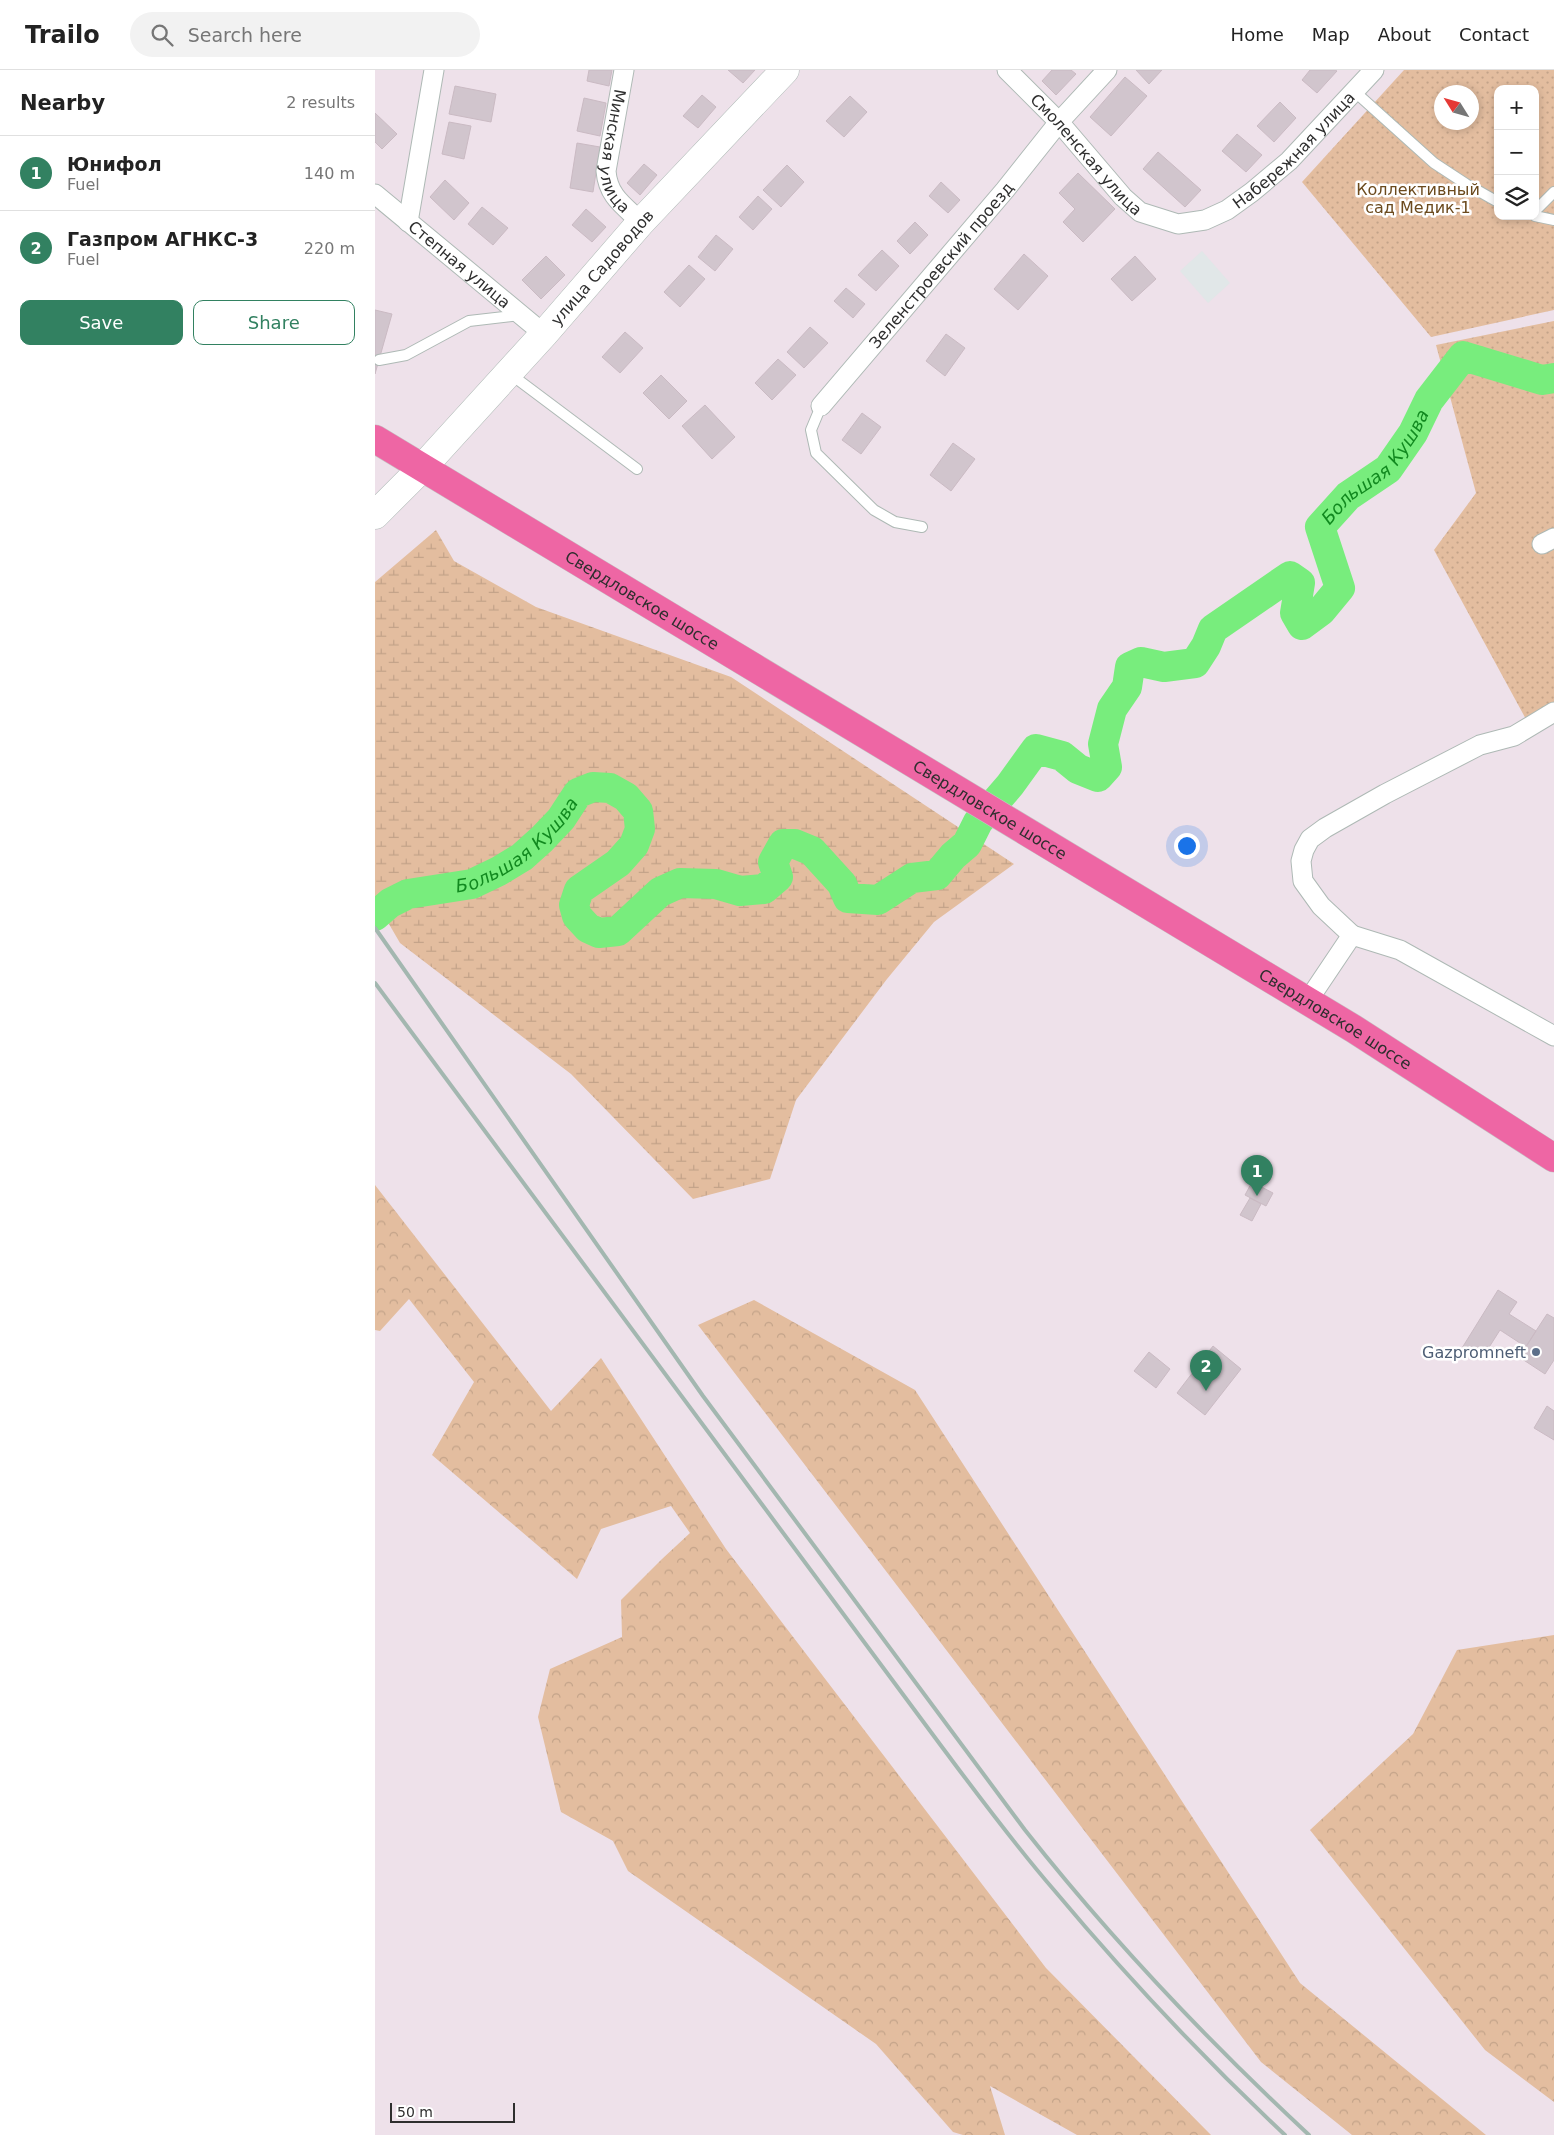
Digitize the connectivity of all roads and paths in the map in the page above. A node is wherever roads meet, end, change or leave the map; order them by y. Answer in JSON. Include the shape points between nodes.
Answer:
{"nodes":[{"id":1,"x":434,"y":70,"type":"edge"},
{"id":2,"x":624,"y":70,"type":"edge"},
{"id":3,"x":785,"y":70,"type":"edge"},
{"id":4,"x":1007,"y":70,"type":"edge"},
{"id":5,"x":1107,"y":70,"type":"edge"},
{"id":6,"x":1374,"y":70,"type":"edge"},
{"id":7,"x":1355,"y":91,"type":"junction"},
{"id":8,"x":1059,"y":122,"type":"junction"},
{"id":9,"x":1554,"y":192,"type":"edge"},
{"id":10,"x":375,"y":194,"type":"edge"},
{"id":11,"x":1494,"y":200,"type":"edge"},
{"id":12,"x":1539,"y":207,"type":"edge"},
{"id":13,"x":1539,"y":217,"type":"edge"},
{"id":14,"x":1205,"y":220,"type":"joint"},
{"id":15,"x":1554,"y":220,"type":"edge"},
{"id":16,"x":408,"y":222,"type":"junction"},
{"id":17,"x":641,"y":222,"type":"junction"},
{"id":18,"x":520,"y":315,"type":"junction"},
{"id":19,"x":544,"y":334,"type":"junction"},
{"id":20,"x":379,"y":360,"type":"dead end"},
{"id":21,"x":509,"y":372,"type":"junction"},
{"id":22,"x":821,"y":406,"type":"joint"},
{"id":23,"x":375,"y":439,"type":"edge"},
{"id":24,"x":423,"y":467,"type":"junction"},
{"id":25,"x":637,"y":469,"type":"dead end"},
{"id":26,"x":375,"y":515,"type":"edge"},
{"id":27,"x":921,"y":527,"type":"dead end"},
{"id":28,"x":1554,"y":712,"type":"edge"},
{"id":29,"x":1352,"y":936,"type":"junction"},
{"id":30,"x":1307,"y":1002,"type":"junction"},
{"id":31,"x":1554,"y":1036,"type":"edge"},
{"id":32,"x":1554,"y":1158,"type":"edge"}],
"edges":[{"from":1,"to":16,"type":"street"},
{"from":2,"to":17,"type":"street","name":"Минская улица","via":[[606,171],[607,183],[618,201]]},
{"from":3,"to":17,"type":"main road","name":"улица Садоводов"},
{"from":4,"to":8,"type":"street","name":"Смоленская улица"},
{"from":5,"to":8,"type":"street","name":"Зеленстроевский проезд"},
{"from":6,"to":7,"type":"street","name":"Набережная улица"},
{"from":7,"to":11,"type":"lane","via":[[1434,163]]},
{"from":7,"to":14,"type":"street","name":"Набережная улица","via":[[1289,161],[1227,210]]},
{"from":8,"to":14,"type":"street","name":"Смоленская улица","via":[[1123,197],[1140,212],[1178,224]]},
{"from":8,"to":22,"type":"street","name":"Зеленстроевский проезд"},
{"from":9,"to":12,"type":"lane"},
{"from":10,"to":16,"type":"street","name":"Степная улица"},
{"from":13,"to":15,"type":"lane"},
{"from":16,"to":18,"type":"street","name":"Степная улица"},
{"from":17,"to":19,"type":"main road","name":"улица Садоводов"},
{"from":18,"to":19,"type":"street","name":"Степная улица"},
{"from":18,"to":20,"type":"lane","via":[[469,321],[406,355]]},
{"from":19,"to":21,"type":"main road","name":"улица Садоводов"},
{"from":21,"to":24,"type":"main road","name":"улица Садоводов"},
{"from":21,"to":25,"type":"lane"},
{"from":22,"to":27,"type":"lane","via":[[811,430],[816,453],[874,510],[895,522]]},
{"from":23,"to":24,"type":"main road","name":"Свердловское шоссе"},
{"from":24,"to":26,"type":"main road","name":"улица Садоводов"},
{"from":24,"to":30,"type":"main road","name":"Свердловское шоссе"},
{"from":28,"to":29,"type":"street","via":[[1514,736],[1480,745],[1385,794],[1310,839],[1301,861],[1303,881],[1321,906]]},
{"from":29,"to":30,"type":"street"},
{"from":29,"to":31,"type":"street","via":[[1400,950]]},
{"from":30,"to":32,"type":"main road","name":"Свердловское шоссе"}]}
